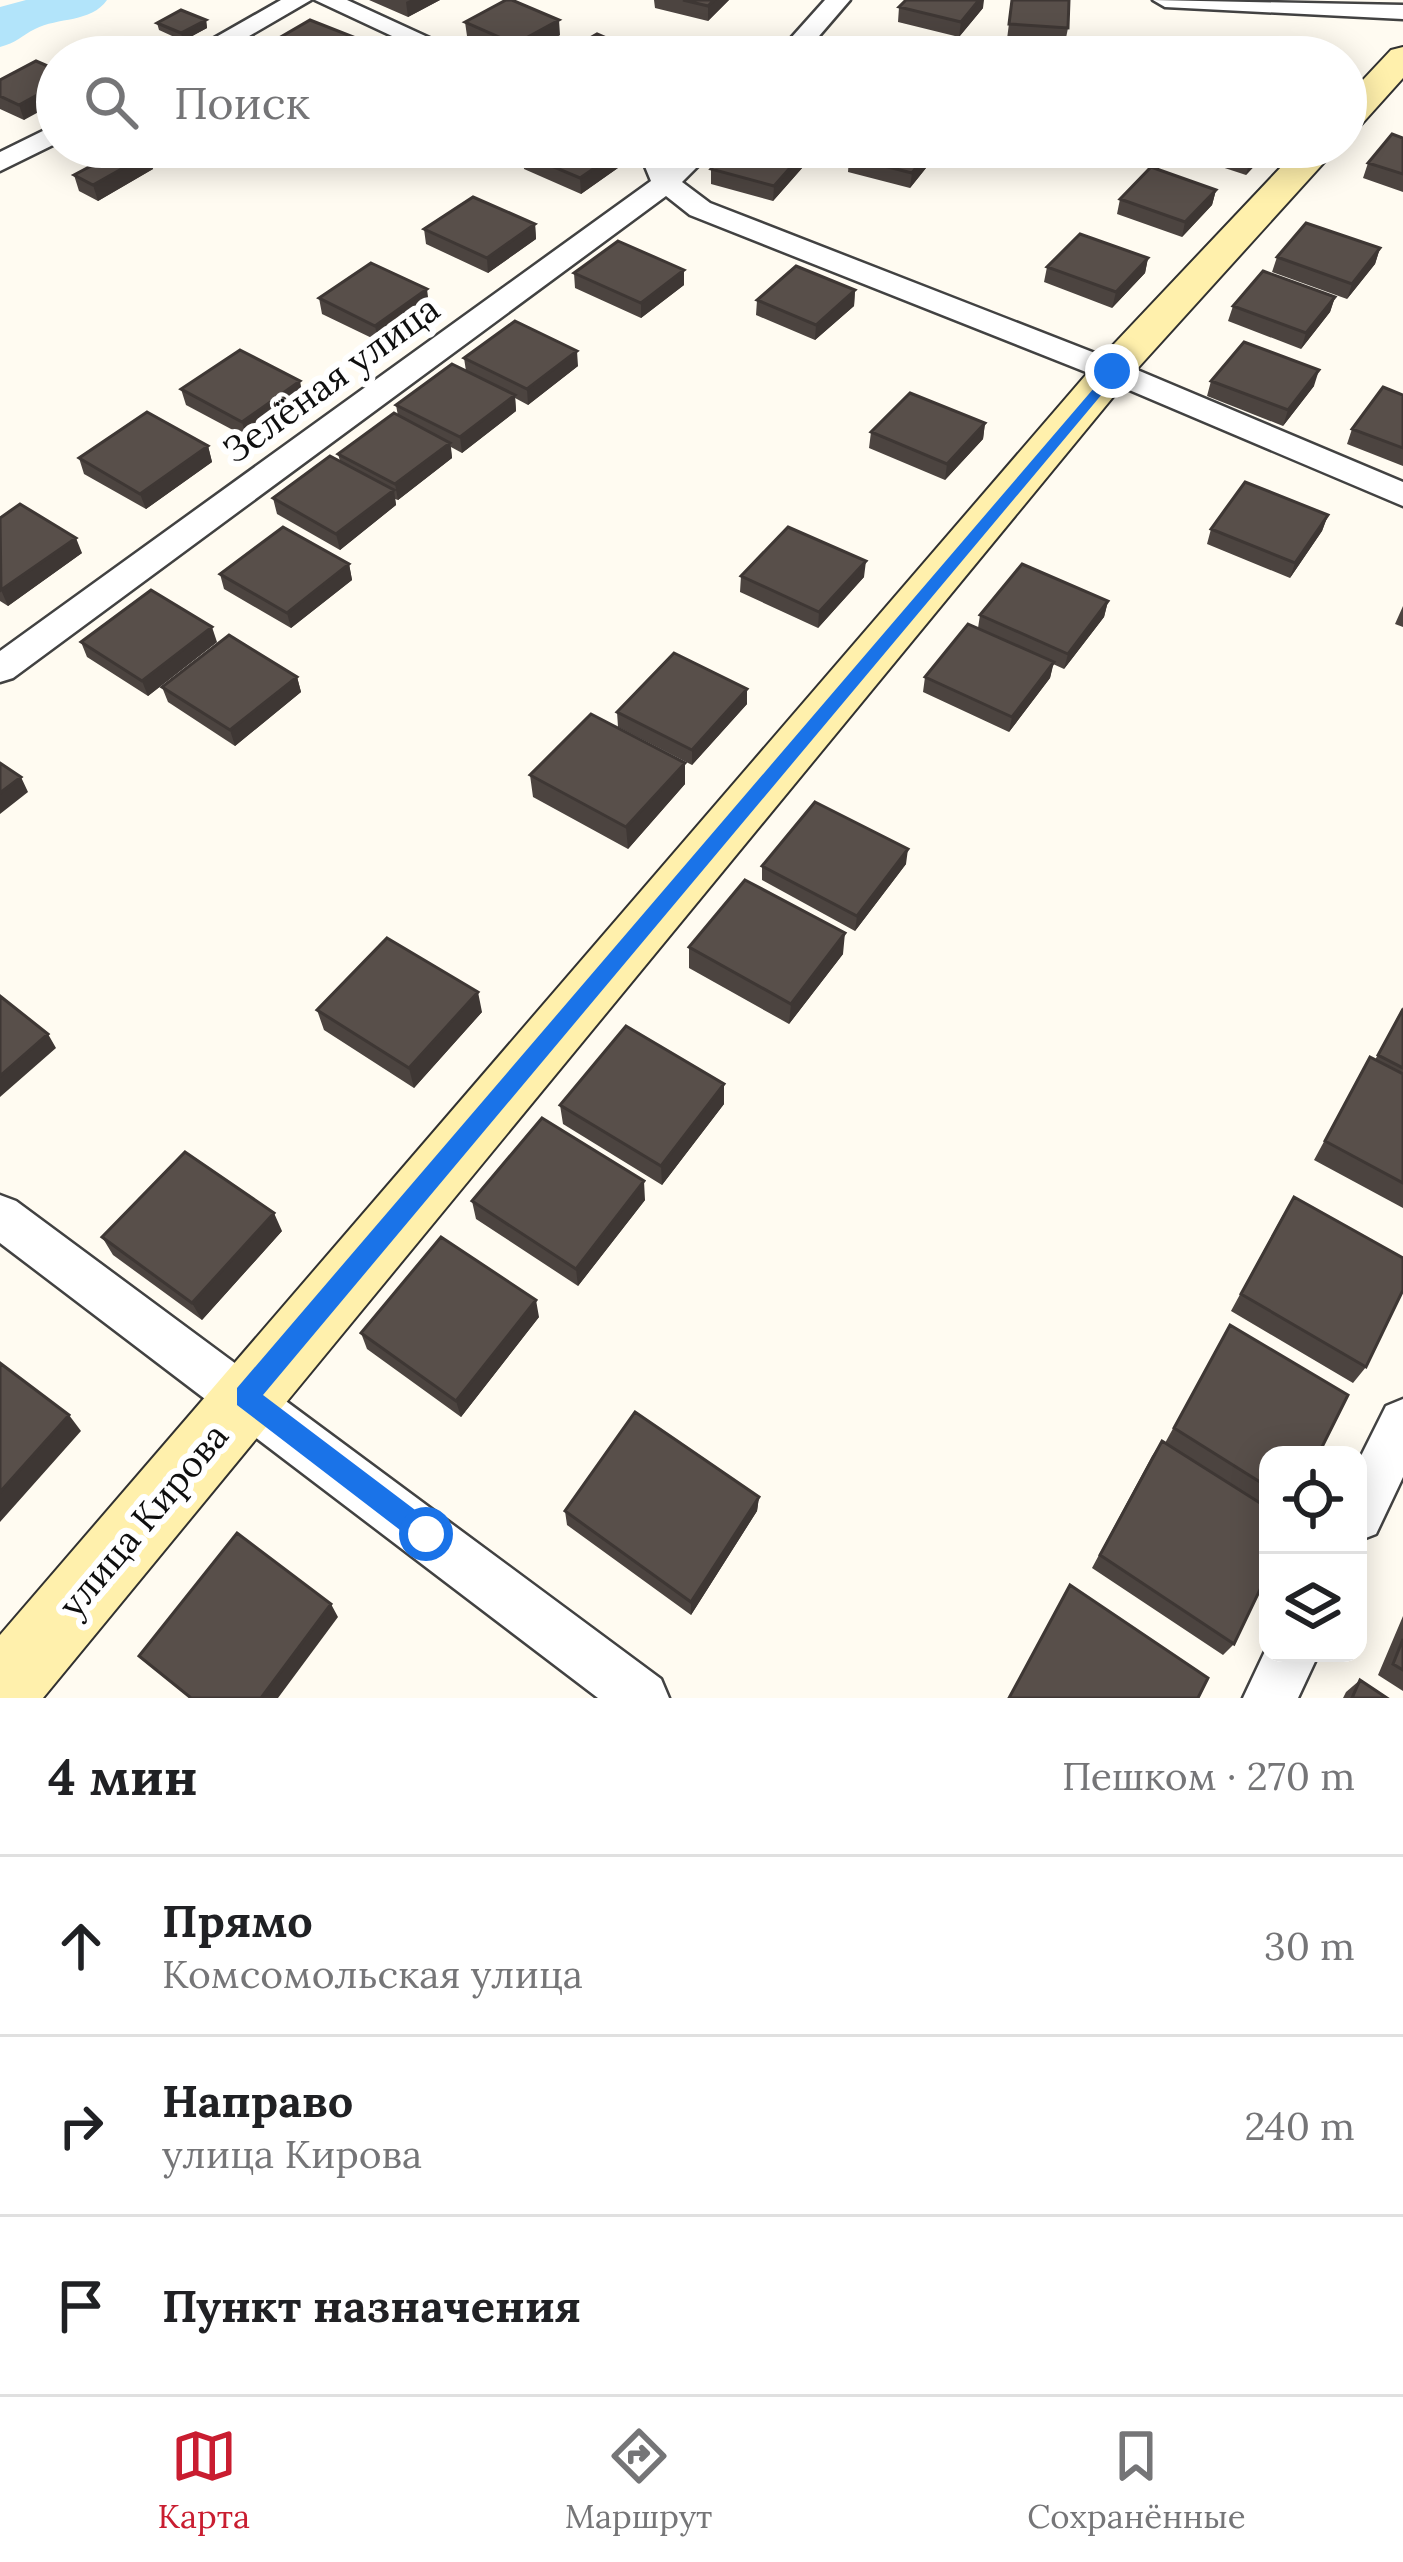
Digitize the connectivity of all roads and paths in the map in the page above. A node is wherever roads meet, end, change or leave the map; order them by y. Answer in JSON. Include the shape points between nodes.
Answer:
{"nodes":[{"id":1,"x":298,"y":0,"type":"edge"},
{"id":2,"x":327,"y":0,"type":"edge"},
{"id":3,"x":838,"y":0,"type":"edge"},
{"id":4,"x":1165,"y":0,"type":"edge"},
{"id":5,"x":1403,"y":12,"type":"edge"},
{"id":6,"x":232,"y":36,"type":"edge"},
{"id":7,"x":410,"y":36,"type":"edge"},
{"id":8,"x":806,"y":36,"type":"edge"},
{"id":9,"x":1403,"y":57,"type":"edge"},
{"id":10,"x":1367,"y":96,"type":"edge"},
{"id":11,"x":36,"y":143,"type":"edge"},
{"id":12,"x":0,"y":163,"type":"edge"},
{"id":13,"x":659,"y":168,"type":"edge"},
{"id":14,"x":681,"y":168,"type":"edge"},
{"id":15,"x":1300,"y":168,"type":"edge"},
{"id":16,"x":665,"y":183,"type":"junction"},
{"id":17,"x":1112,"y":371,"type":"junction"},
{"id":18,"x":1403,"y":495,"type":"edge"},
{"id":19,"x":0,"y":670,"type":"edge"},
{"id":20,"x":0,"y":1216,"type":"edge"},
{"id":21,"x":246,"y":1396,"type":"junction"},
{"id":22,"x":1403,"y":1423,"type":"edge"},
{"id":23,"x":1367,"y":1497,"type":"edge"},
{"id":24,"x":1288,"y":1662,"type":"edge"},
{"id":25,"x":0,"y":1692,"type":"edge"},
{"id":26,"x":642,"y":1698,"type":"edge"},
{"id":27,"x":1270,"y":1698,"type":"edge"}],
"edges":[{"from":1,"to":6,"type":"street"},
{"from":2,"to":7,"type":"street"},
{"from":3,"to":8,"type":"street"},
{"from":4,"to":5,"type":"street"},
{"from":9,"to":10,"type":"street"},
{"from":11,"to":12,"type":"street"},
{"from":13,"to":16,"type":"street"},
{"from":14,"to":16,"type":"street","name":"Зелёная улица"},
{"from":15,"to":17,"type":"street","name":"улица Кирова"},
{"from":16,"to":17,"type":"street","via":[[700,209]]},
{"from":16,"to":19,"type":"street","name":"Зелёная улица"},
{"from":17,"to":18,"type":"street"},
{"from":17,"to":21,"type":"street","name":"улица Кирова"},
{"from":20,"to":21,"type":"street"},
{"from":21,"to":25,"type":"street","name":"улица Кирова"},
{"from":21,"to":26,"type":"street"},
{"from":22,"to":23,"type":"street"},
{"from":24,"to":27,"type":"street"}]}
